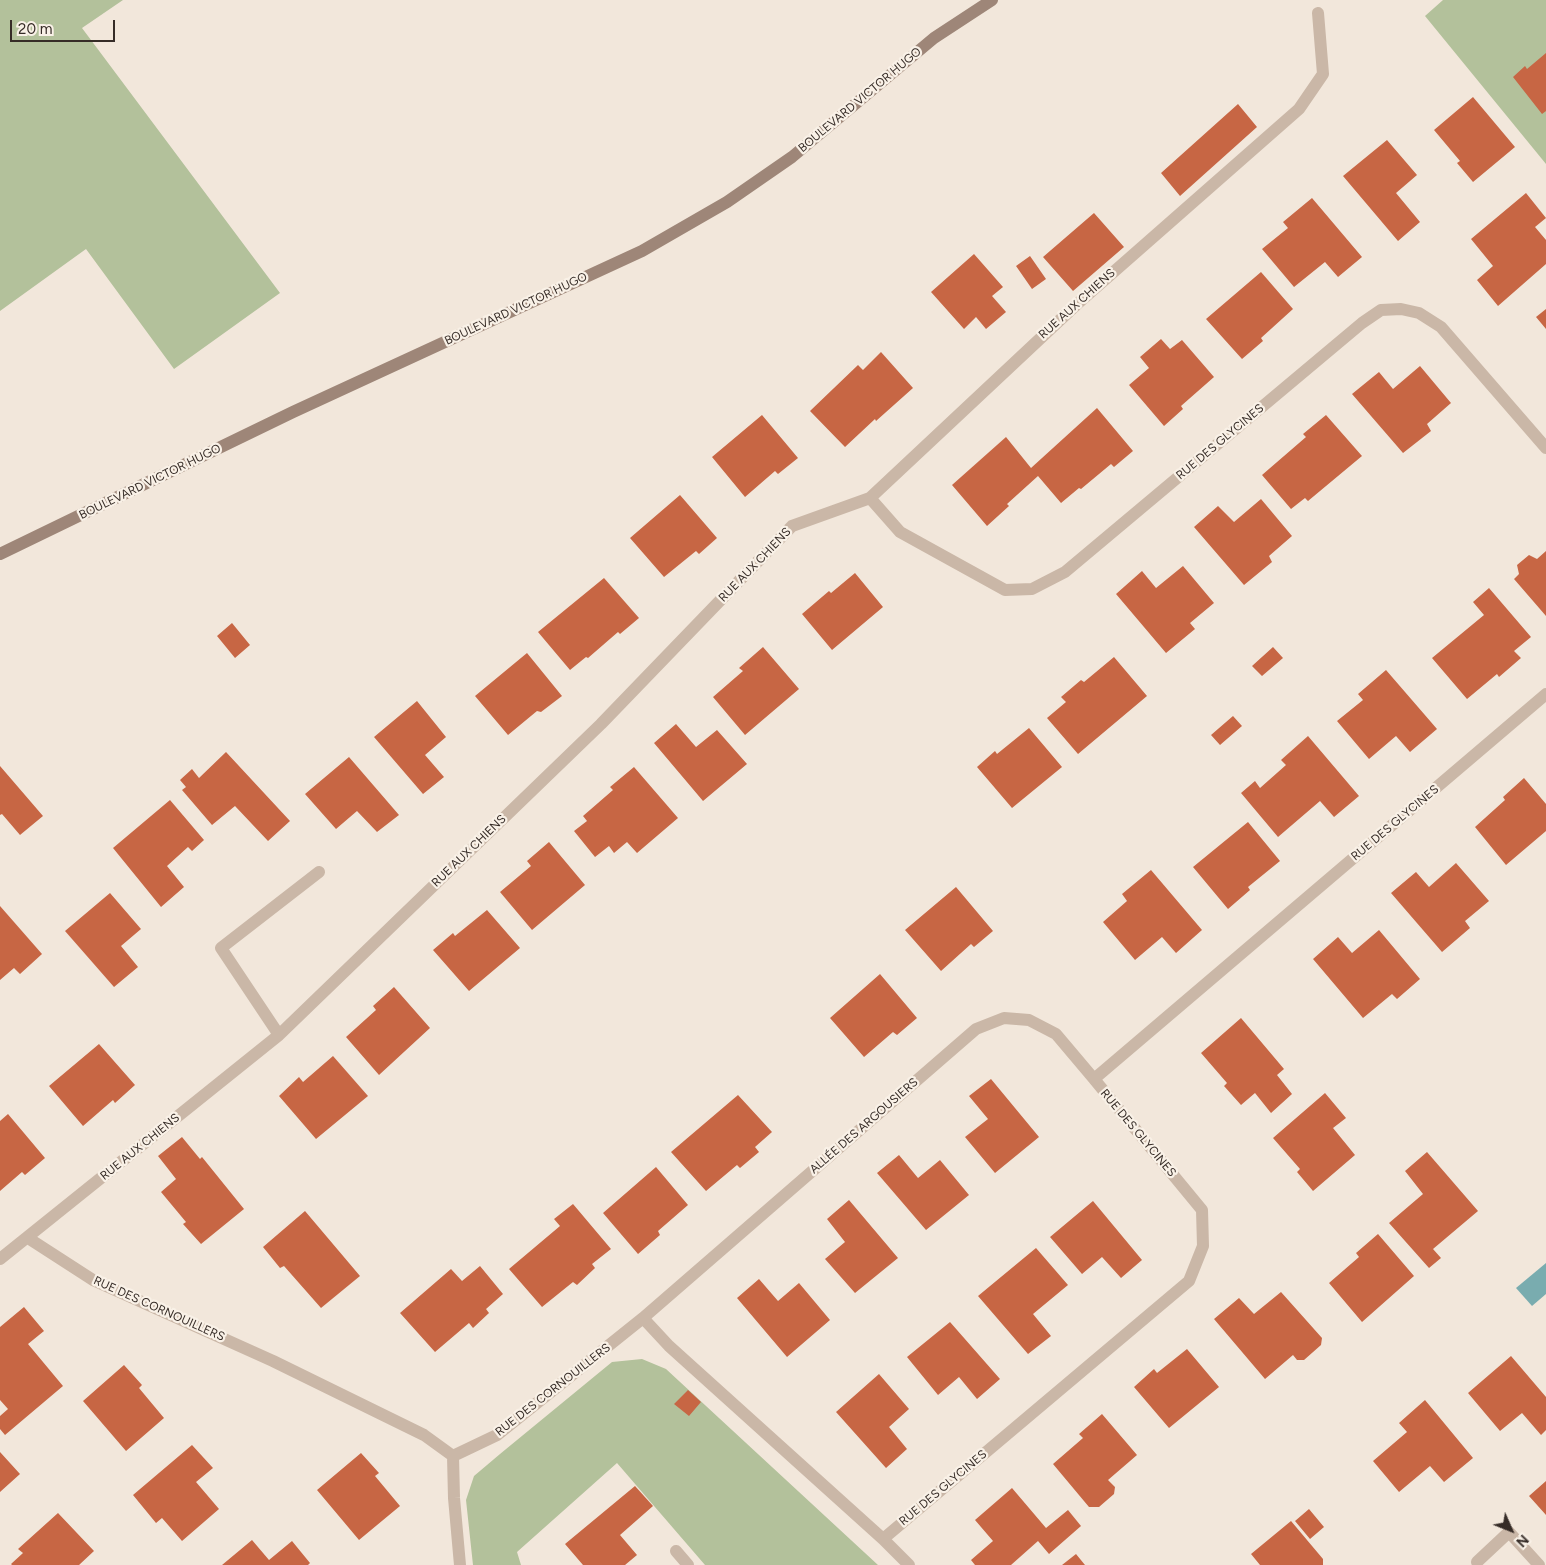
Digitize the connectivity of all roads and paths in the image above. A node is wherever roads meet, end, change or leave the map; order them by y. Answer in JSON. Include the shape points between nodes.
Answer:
{"nodes":[{"id":1,"x":992,"y":0,"type":"edge"},
{"id":2,"x":1318,"y":13,"type":"dead end"},
{"id":3,"x":1546,"y":448,"type":"edge"},
{"id":4,"x":870,"y":498,"type":"junction"},
{"id":5,"x":0,"y":554,"type":"edge"},
{"id":6,"x":1546,"y":694,"type":"edge"},
{"id":7,"x":319,"y":872,"type":"dead end"},
{"id":8,"x":279,"y":1035,"type":"junction"},
{"id":9,"x":1094,"y":1079,"type":"junction"},
{"id":10,"x":28,"y":1238,"type":"junction"},
{"id":11,"x":0,"y":1259,"type":"edge"},
{"id":12,"x":643,"y":1318,"type":"junction"},
{"id":13,"x":453,"y":1456,"type":"junction"},
{"id":14,"x":883,"y":1539,"type":"junction"},
{"id":15,"x":676,"y":1551,"type":"dead end"},
{"id":16,"x":1478,"y":1562,"type":"dead end"},
{"id":17,"x":460,"y":1565,"type":"edge"},
{"id":18,"x":688,"y":1565,"type":"edge"},
{"id":19,"x":910,"y":1565,"type":"edge"},
{"id":20,"x":1539,"y":1565,"type":"edge"}],
"edges":[{"from":1,"to":5,"type":"main road","name":"BOULEVARD VICTOR HUGO","via":[[934,38],[792,157],[727,202],[642,251],[293,412]]},
{"from":2,"to":4,"type":"street","name":"RUE AUX CHIENS","via":[[1323,74],[1299,109],[1076,305]]},
{"from":3,"to":4,"type":"street","name":"RUE DES GLYCINES","via":[[1441,327],[1419,313],[1401,308],[1381,310],[1362,323],[1065,572],[1032,589],[1005,590],[900,532]]},
{"from":4,"to":8,"type":"street","name":"RUE AUX CHIENS","via":[[792,526],[601,724]]},
{"from":6,"to":9,"type":"street","name":"RUE DES GLYCINES"},
{"from":7,"to":8,"type":"street","via":[[221,948]]},
{"from":8,"to":10,"type":"street","name":"RUE AUX CHIENS"},
{"from":9,"to":12,"type":"street","name":"ALLÉE DES ARGOUSIERS","via":[[1056,1034],[1029,1020],[1004,1018],[976,1029]]},
{"from":9,"to":14,"type":"street","name":"RUE DES GLYCINES","via":[[1202,1210],[1203,1246],[1189,1281]]},
{"from":10,"to":11,"type":"street","name":"RUE AUX CHIENS"},
{"from":10,"to":13,"type":"street","name":"RUE DES CORNOUILLERS","via":[[93,1280],[273,1361],[424,1435]]},
{"from":12,"to":13,"type":"street","name":"RUE DES CORNOUILLERS","via":[[497,1435]]},
{"from":12,"to":14,"type":"street","via":[[669,1346]]},
{"from":13,"to":17,"type":"street"},
{"from":14,"to":19,"type":"street"},
{"from":15,"to":18,"type":"street"},
{"from":16,"to":20,"type":"street","via":[[1509,1532]]}]}
